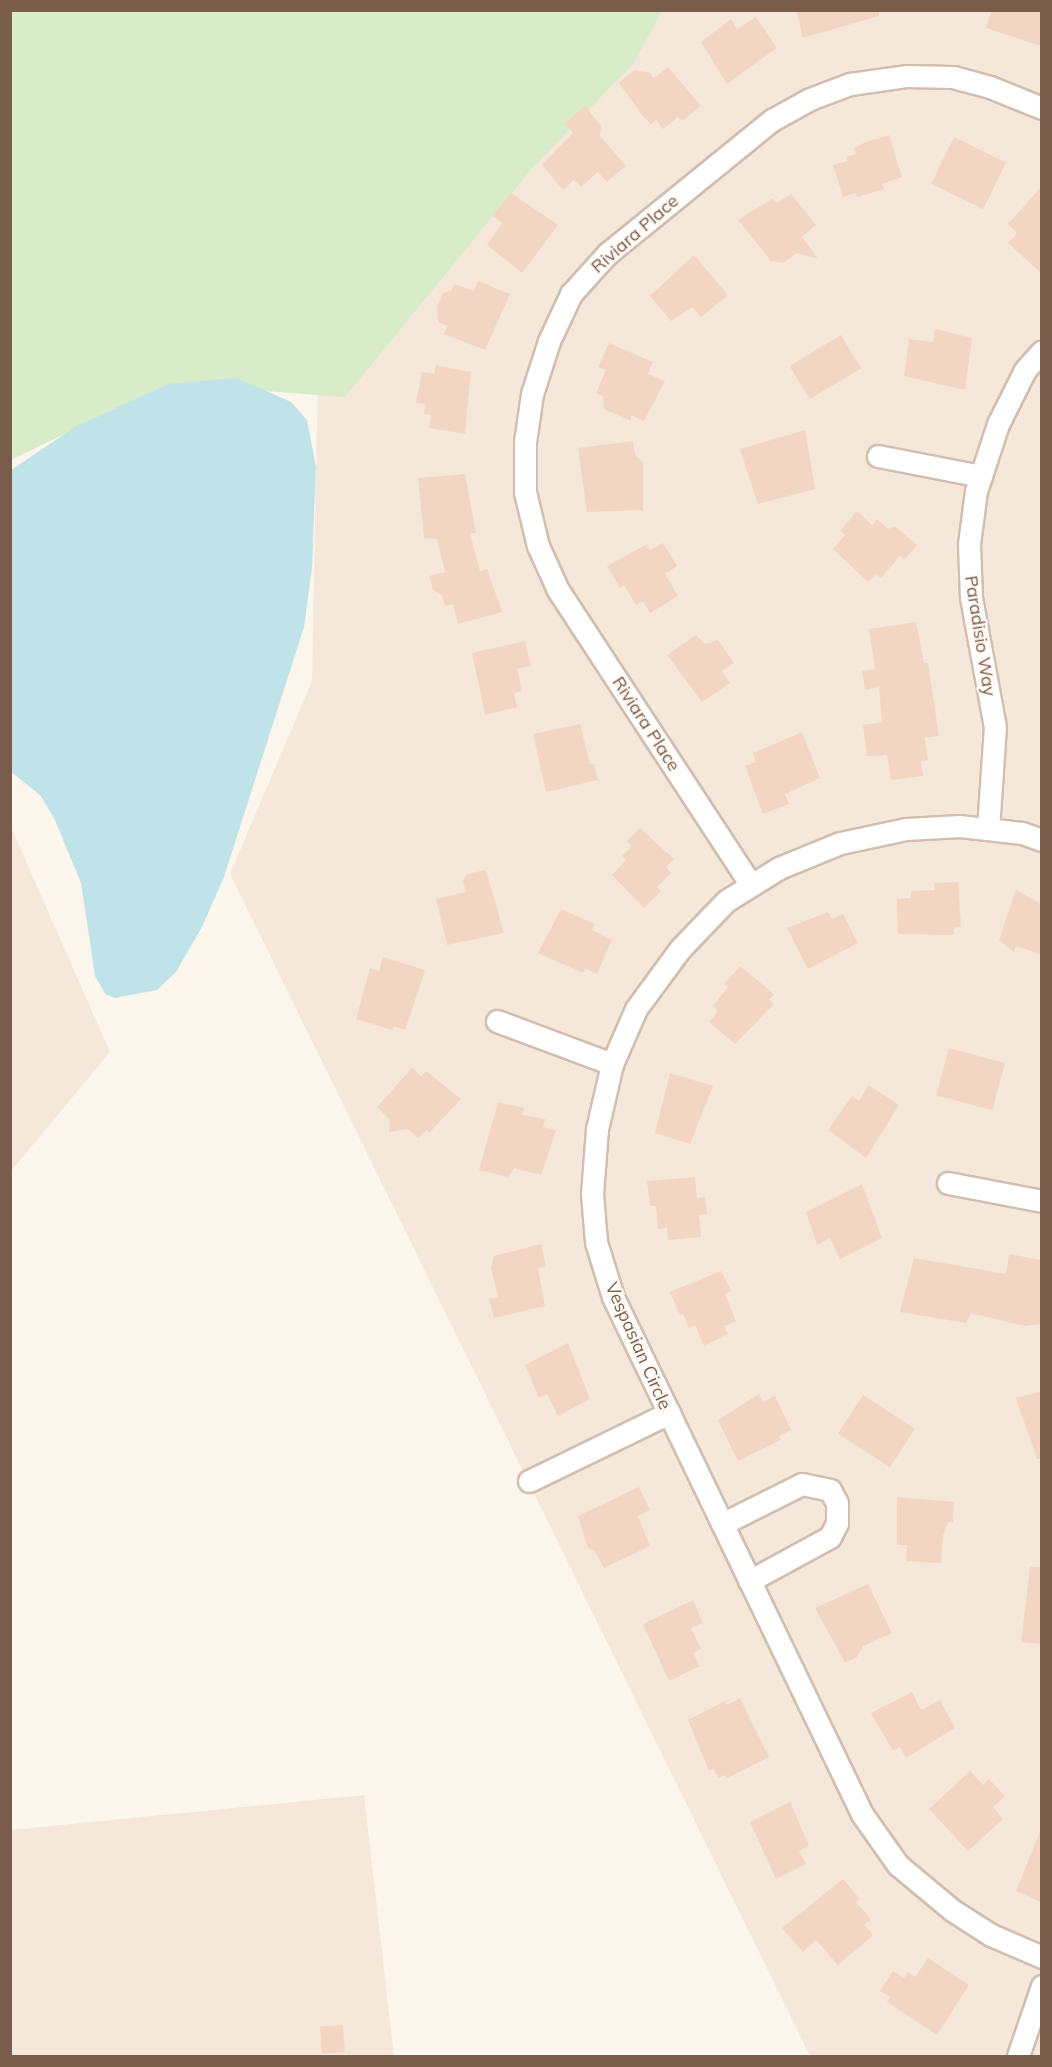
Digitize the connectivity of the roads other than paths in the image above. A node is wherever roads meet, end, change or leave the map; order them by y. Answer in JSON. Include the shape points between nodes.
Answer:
{"nodes":[{"id":1,"x":1041,"y":108,"type":"edge"},
{"id":2,"x":1041,"y":351,"type":"edge"},
{"id":3,"x":878,"y":456,"type":"dead end"},
{"id":4,"x":981,"y":476,"type":"junction"},
{"id":5,"x":988,"y":829,"type":"junction"},
{"id":6,"x":1041,"y":840,"type":"edge"},
{"id":7,"x":751,"y":885,"type":"junction"},
{"id":8,"x":497,"y":1021,"type":"dead end"},
{"id":9,"x":612,"y":1064,"type":"junction"},
{"id":10,"x":948,"y":1183,"type":"dead end"},
{"id":11,"x":1041,"y":1201,"type":"edge"},
{"id":12,"x":669,"y":1413,"type":"junction"},
{"id":13,"x":529,"y":1481,"type":"dead end"},
{"id":14,"x":722,"y":1524,"type":"junction"},
{"id":15,"x":749,"y":1581,"type":"junction"},
{"id":16,"x":1041,"y":1957,"type":"edge"},
{"id":17,"x":1041,"y":1986,"type":"edge"},
{"id":18,"x":1018,"y":2056,"type":"edge"}],
"edges":[{"from":1,"to":7,"type":"street","name":"Riviara Place","via":[[952,77],[907,76],[850,84],[810,99],[772,120],[607,254],[571,294],[549,341],[532,394],[525,442],[525,492],[538,546],[558,590]]},
{"from":2,"to":4,"type":"street","name":"Paradisio Way","via":[[1025,370],[998,424]]},
{"from":3,"to":4,"type":"street"},
{"from":4,"to":5,"type":"street","name":"Paradisio Way","via":[[969,544],[971,597],[995,727]]},
{"from":5,"to":6,"type":"street","name":"Vespasian Circle"},
{"from":5,"to":7,"type":"street","name":"Vespasian Circle","via":[[906,829],[840,843],[779,868]]},
{"from":7,"to":9,"type":"street","name":"Vespasian Circle","via":[[726,901],[680,949],[636,1010]]},
{"from":8,"to":9,"type":"street"},
{"from":9,"to":12,"type":"street","name":"Vespasian Circle","via":[[597,1129],[592,1194],[596,1242],[613,1297]]},
{"from":10,"to":11,"type":"street"},
{"from":12,"to":13,"type":"street"},
{"from":12,"to":14,"type":"street","name":"Vespasian Circle"},
{"from":14,"to":15,"type":"street","name":"Vespasian Circle"},
{"from":14,"to":15,"type":"street","via":[[802,1484],[830,1490],[837,1503],[837,1523],[830,1537]]},
{"from":15,"to":16,"type":"street","name":"Vespasian Circle","via":[[862,1814],[898,1865],[972,1923]]},
{"from":17,"to":18,"type":"street"}]}
